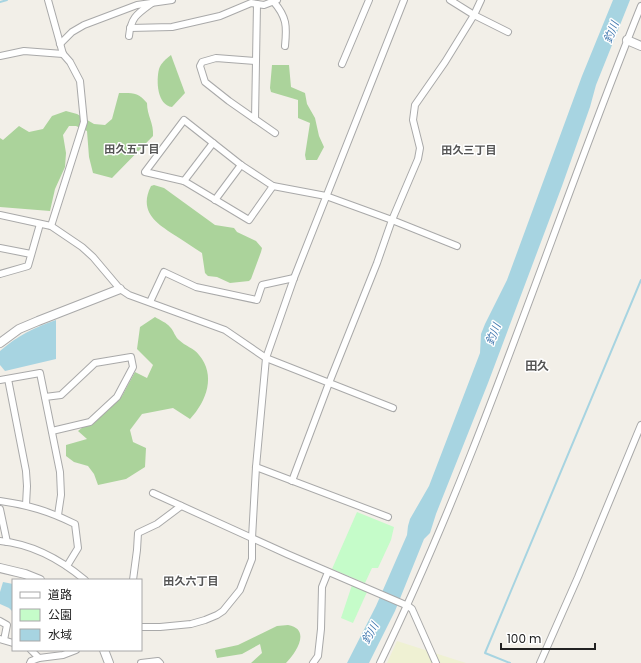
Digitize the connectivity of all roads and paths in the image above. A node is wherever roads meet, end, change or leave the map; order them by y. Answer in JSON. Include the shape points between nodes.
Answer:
{"nodes":[{"id":1,"x":48,"y":0,"type":"edge"},
{"id":2,"x":172,"y":0,"type":"edge"},
{"id":3,"x":369,"y":0,"type":"edge"},
{"id":4,"x":404,"y":0,"type":"edge"},
{"id":5,"x":450,"y":0,"type":"edge"},
{"id":6,"x":481,"y":0,"type":"edge"},
{"id":7,"x":275,"y":1,"type":"edge"},
{"id":8,"x":153,"y":2,"type":"junction"},
{"id":9,"x":257,"y":4,"type":"junction"},
{"id":10,"x":641,"y":6,"type":"edge"},
{"id":11,"x":474,"y":15,"type":"junction"},
{"id":12,"x":130,"y":28,"type":"junction"},
{"id":13,"x":508,"y":32,"type":"dead end"},
{"id":14,"x":129,"y":36,"type":"dead end"},
{"id":15,"x":627,"y":40,"type":"junction"},
{"id":16,"x":60,"y":44,"type":"junction"},
{"id":17,"x":285,"y":46,"type":"dead end"},
{"id":18,"x":641,"y":46,"type":"edge"},
{"id":19,"x":63,"y":54,"type":"junction"},
{"id":20,"x":0,"y":56,"type":"edge"},
{"id":21,"x":255,"y":61,"type":"junction"},
{"id":22,"x":342,"y":64,"type":"dead end"},
{"id":23,"x":255,"y":119,"type":"junction"},
{"id":24,"x":275,"y":133,"type":"dead end"},
{"id":25,"x":213,"y":143,"type":"junction"},
{"id":26,"x":241,"y":165,"type":"junction"},
{"id":27,"x":184,"y":181,"type":"junction"},
{"id":28,"x":273,"y":186,"type":"junction"},
{"id":29,"x":326,"y":196,"type":"junction"},
{"id":30,"x":215,"y":200,"type":"junction"},
{"id":31,"x":0,"y":215,"type":"edge"},
{"id":32,"x":392,"y":220,"type":"junction"},
{"id":33,"x":40,"y":224,"type":"junction"},
{"id":34,"x":51,"y":226,"type":"junction"},
{"id":35,"x":457,"y":246,"type":"dead end"},
{"id":36,"x":0,"y":248,"type":"edge"},
{"id":37,"x":31,"y":254,"type":"junction"},
{"id":38,"x":0,"y":274,"type":"edge"},
{"id":39,"x":294,"y":278,"type":"junction"},
{"id":40,"x":120,"y":289,"type":"junction"},
{"id":41,"x":150,"y":302,"type":"junction"},
{"id":42,"x":0,"y":343,"type":"edge"},
{"id":43,"x":266,"y":358,"type":"junction"},
{"id":44,"x":8,"y":379,"type":"junction"},
{"id":45,"x":0,"y":380,"type":"edge"},
{"id":46,"x":329,"y":383,"type":"junction"},
{"id":47,"x":45,"y":397,"type":"junction"},
{"id":48,"x":393,"y":408,"type":"dead end"},
{"id":49,"x":641,"y":425,"type":"edge"},
{"id":50,"x":52,"y":431,"type":"junction"},
{"id":51,"x":256,"y":466,"type":"junction"},
{"id":52,"x":292,"y":481,"type":"junction"},
{"id":53,"x":153,"y":492,"type":"dead end"},
{"id":54,"x":0,"y":501,"type":"edge"},
{"id":55,"x":26,"y":505,"type":"junction"},
{"id":56,"x":181,"y":506,"type":"junction"},
{"id":57,"x":0,"y":508,"type":"edge"},
{"id":58,"x":58,"y":515,"type":"junction"},
{"id":59,"x":388,"y":517,"type":"dead end"},
{"id":60,"x":252,"y":538,"type":"junction"},
{"id":61,"x":0,"y":541,"type":"edge"},
{"id":62,"x":7,"y":542,"type":"junction"},
{"id":63,"x":67,"y":566,"type":"junction"},
{"id":64,"x":0,"y":568,"type":"edge"},
{"id":65,"x":328,"y":572,"type":"junction"},
{"id":66,"x":38,"y":579,"type":"edge"},
{"id":67,"x":84,"y":579,"type":"edge"},
{"id":68,"x":133,"y":579,"type":"edge"},
{"id":69,"x":406,"y":605,"type":"junction"},
{"id":70,"x":0,"y":621,"type":"edge"},
{"id":71,"x":142,"y":627,"type":"edge"},
{"id":72,"x":2,"y":640,"type":"edge"},
{"id":73,"x":12,"y":643,"type":"edge"},
{"id":74,"x":32,"y":651,"type":"edge"},
{"id":75,"x":73,"y":651,"type":"edge"},
{"id":76,"x":104,"y":651,"type":"edge"},
{"id":77,"x":39,"y":658,"type":"junction"},
{"id":78,"x":30,"y":663,"type":"edge"},
{"id":79,"x":109,"y":663,"type":"edge"},
{"id":80,"x":141,"y":663,"type":"edge"},
{"id":81,"x":160,"y":663,"type":"edge"},
{"id":82,"x":313,"y":663,"type":"edge"},
{"id":83,"x":380,"y":663,"type":"edge"},
{"id":84,"x":436,"y":663,"type":"edge"},
{"id":85,"x":540,"y":663,"type":"edge"}],
"edges":[{"from":1,"to":16,"type":"street"},
{"from":2,"to":8,"type":"street"},
{"from":3,"to":22,"type":"street"},
{"from":4,"to":29,"type":"street"},
{"from":5,"to":11,"type":"street"},
{"from":6,"to":11,"type":"street"},
{"from":7,"to":9,"type":"street"},
{"from":7,"to":17,"type":"street","via":[[282,13],[286,30]]},
{"from":8,"to":12,"type":"street","via":[[132,20]]},
{"from":8,"to":16,"type":"street","via":[[137,5],[84,26],[72,32]]},
{"from":9,"to":12,"type":"street","via":[[251,3],[220,16],[172,27]]},
{"from":9,"to":21,"type":"street"},
{"from":10,"to":15,"type":"street"},
{"from":11,"to":13,"type":"street"},
{"from":11,"to":32,"type":"street","via":[[415,105],[413,120],[420,148],[418,159]]},
{"from":12,"to":14,"type":"street"},
{"from":15,"to":18,"type":"street"},
{"from":15,"to":69,"type":"street","via":[[488,412]]},
{"from":16,"to":19,"type":"street"},
{"from":19,"to":20,"type":"street","via":[[24,51]]},
{"from":19,"to":34,"type":"street","via":[[80,81],[84,122]]},
{"from":21,"to":23,"type":"street"},
{"from":21,"to":23,"type":"street","via":[[216,58],[202,62],[200,66],[205,82]]},
{"from":23,"to":24,"type":"street"},
{"from":25,"to":26,"type":"street"},
{"from":25,"to":27,"type":"street"},
{"from":25,"to":27,"type":"street","via":[[184,120],[145,172]]},
{"from":26,"to":28,"type":"street"},
{"from":26,"to":30,"type":"street"},
{"from":27,"to":30,"type":"street"},
{"from":28,"to":29,"type":"street"},
{"from":28,"to":30,"type":"street","via":[[249,220]]},
{"from":29,"to":32,"type":"street"},
{"from":29,"to":39,"type":"street"},
{"from":31,"to":33,"type":"street"},
{"from":32,"to":35,"type":"street"},
{"from":32,"to":46,"type":"street"},
{"from":33,"to":34,"type":"street"},
{"from":33,"to":37,"type":"street"},
{"from":34,"to":40,"type":"street","via":[[93,257]]},
{"from":36,"to":37,"type":"street"},
{"from":37,"to":38,"type":"street","via":[[28,266]]},
{"from":39,"to":41,"type":"street","via":[[262,285],[258,300],[196,287],[164,272]]},
{"from":39,"to":43,"type":"street"},
{"from":40,"to":41,"type":"street"},
{"from":40,"to":42,"type":"street","via":[[38,320],[19,329]]},
{"from":41,"to":43,"type":"street","via":[[225,330]]},
{"from":43,"to":46,"type":"street"},
{"from":43,"to":51,"type":"street"},
{"from":44,"to":45,"type":"street"},
{"from":44,"to":47,"type":"street","via":[[40,373]]},
{"from":44,"to":55,"type":"street","via":[[26,471]]},
{"from":46,"to":48,"type":"street"},
{"from":46,"to":52,"type":"street"},
{"from":47,"to":50,"type":"street"},
{"from":47,"to":50,"type":"street","via":[[61,395],[95,363],[131,356],[133,367],[117,397],[90,422]]},
{"from":49,"to":85,"type":"street"},
{"from":50,"to":58,"type":"street","via":[[60,472],[61,494]]},
{"from":51,"to":52,"type":"street"},
{"from":51,"to":60,"type":"street"},
{"from":52,"to":59,"type":"street"},
{"from":53,"to":56,"type":"street"},
{"from":54,"to":55,"type":"street"},
{"from":55,"to":58,"type":"street"},
{"from":56,"to":60,"type":"street"},
{"from":56,"to":68,"type":"street","via":[[157,524],[138,533]]},
{"from":57,"to":62,"type":"street"},
{"from":58,"to":63,"type":"street","via":[[75,524],[78,548]]},
{"from":60,"to":65,"type":"street"},
{"from":60,"to":71,"type":"street","via":[[252,559],[240,590],[224,611],[217,616],[191,624]]},
{"from":61,"to":62,"type":"street"},
{"from":62,"to":63,"type":"street","via":[[36,550]]},
{"from":63,"to":67,"type":"street"},
{"from":64,"to":66,"type":"street"},
{"from":65,"to":69,"type":"street"},
{"from":65,"to":82,"type":"street","via":[[322,587],[318,656]]},
{"from":69,"to":83,"type":"street"},
{"from":69,"to":84,"type":"street","via":[[412,609]]},
{"from":70,"to":72,"type":"street","via":[[7,626]]},
{"from":72,"to":73,"type":"street"},
{"from":74,"to":77,"type":"street"},
{"from":75,"to":77,"type":"street"},
{"from":76,"to":79,"type":"street"},
{"from":77,"to":78,"type":"street"},
{"from":80,"to":81,"type":"street"}]}
